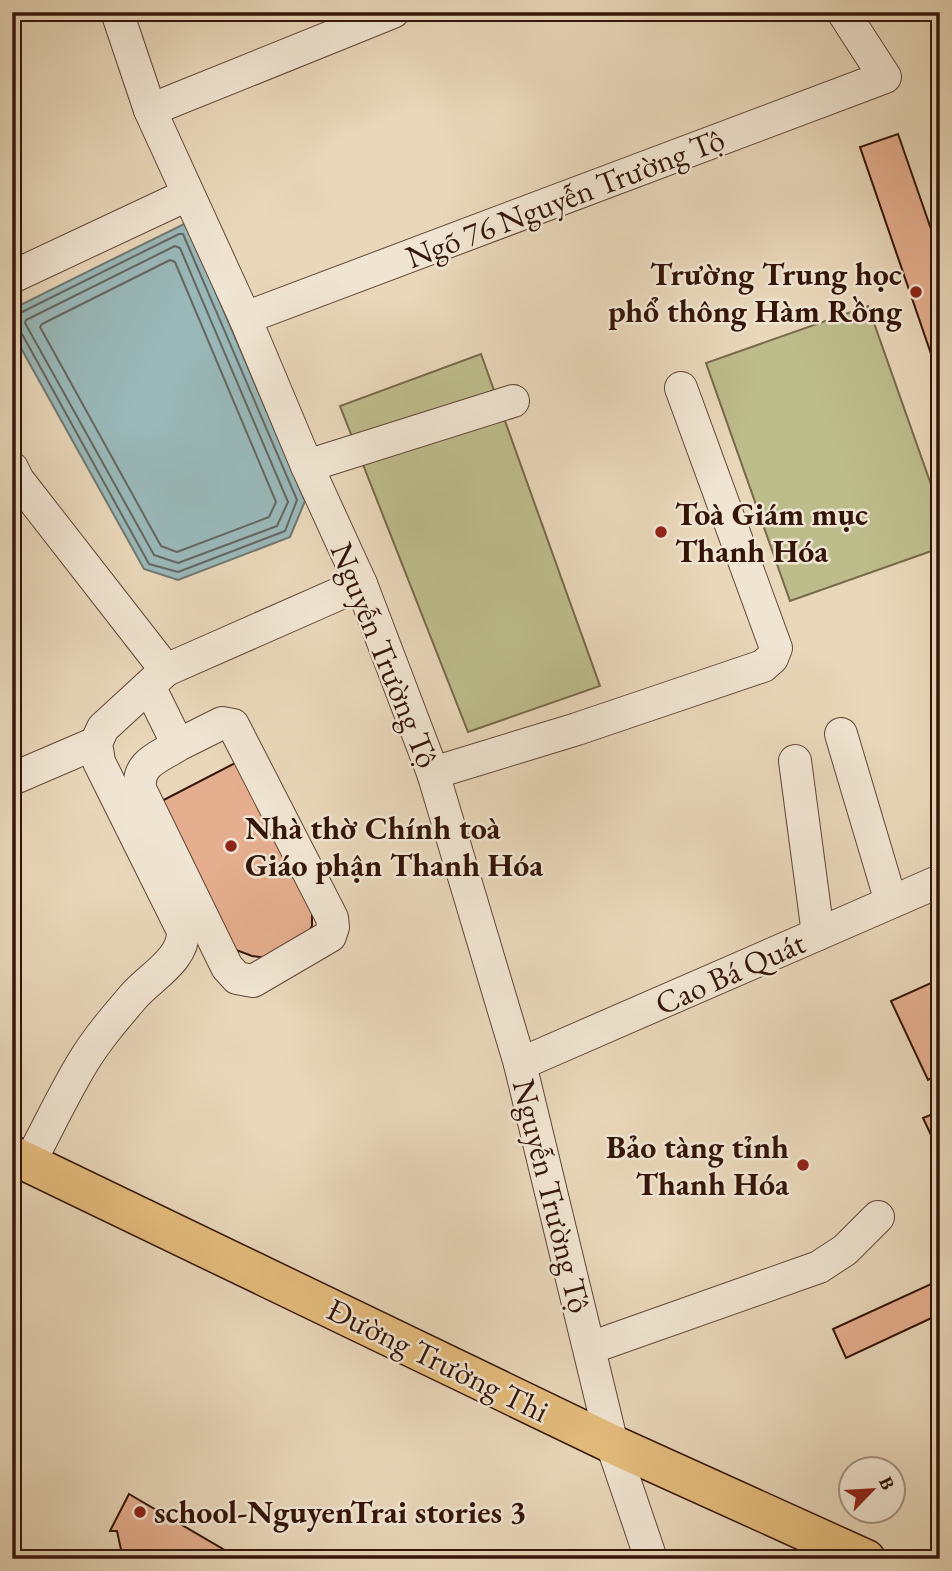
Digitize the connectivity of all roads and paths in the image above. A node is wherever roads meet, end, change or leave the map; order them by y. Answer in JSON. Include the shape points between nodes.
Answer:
{"nodes":[{"id":1,"x":117,"y":12,"type":"edge"},
{"id":2,"x":393,"y":12,"type":"edge"},
{"id":3,"x":844,"y":12,"type":"edge"},
{"id":4,"x":150,"y":110,"type":"junction"},
{"id":5,"x":187,"y":195,"type":"junction"},
{"id":6,"x":12,"y":277,"type":"edge"},
{"id":7,"x":245,"y":318,"type":"junction"},
{"id":8,"x":681,"y":388,"type":"dead end"},
{"id":9,"x":513,"y":401,"type":"dead end"},
{"id":10,"x":307,"y":466,"type":"junction"},
{"id":11,"x":14,"y":477,"type":"edge"},
{"id":12,"x":361,"y":584,"type":"junction"},
{"id":13,"x":157,"y":678,"type":"junction"},
{"id":14,"x":841,"y":734,"type":"dead end"},
{"id":15,"x":96,"y":743,"type":"junction"},
{"id":16,"x":178,"y":746,"type":"junction"},
{"id":17,"x":795,"y":761,"type":"dead end"},
{"id":18,"x":433,"y":773,"type":"junction"},
{"id":19,"x":12,"y":779,"type":"edge"},
{"id":20,"x":940,"y":881,"type":"edge"},
{"id":21,"x":891,"y":902,"type":"junction"},
{"id":22,"x":818,"y":934,"type":"junction"},
{"id":23,"x":520,"y":1064,"type":"junction"},
{"id":24,"x":21,"y":1159,"type":"edge"},
{"id":25,"x":878,"y":1217,"type":"dead end"},
{"id":26,"x":590,"y":1348,"type":"junction"},
{"id":27,"x":612,"y":1444,"type":"junction"},
{"id":28,"x":651,"y":1559,"type":"edge"},
{"id":29,"x":866,"y":1559,"type":"edge"}],
"edges":[{"from":1,"to":4,"type":"street","name":"Nguyễn Trường Tộ"},
{"from":2,"to":4,"type":"street"},
{"from":3,"to":7,"type":"street","name":"Ngõ 76 Nguyễn Trường Tộ","via":[[885,78]]},
{"from":4,"to":5,"type":"street","name":"Nguyễn Trường Tộ"},
{"from":5,"to":6,"type":"street"},
{"from":5,"to":7,"type":"street","name":"Nguyễn Trường Tộ"},
{"from":7,"to":10,"type":"street","name":"Nguyễn Trường Tộ"},
{"from":8,"to":18,"type":"street","via":[[776,648],[772,658],[736,676]]},
{"from":9,"to":10,"type":"street"},
{"from":10,"to":12,"type":"street","name":"Nguyễn Trường Tộ"},
{"from":11,"to":13,"type":"street"},
{"from":12,"to":13,"type":"street"},
{"from":12,"to":18,"type":"street","name":"Nguyễn Trường Tộ"},
{"from":13,"to":15,"type":"street","via":[[103,728]]},
{"from":13,"to":16,"type":"street"},
{"from":14,"to":21,"type":"street"},
{"from":15,"to":19,"type":"street"},
{"from":15,"to":24,"type":"street","via":[[99,762],[183,931],[183,944],[106,1029]]},
{"from":16,"to":16,"type":"street","via":[[222,723],[233,725],[332,919],[330,936],[253,981],[237,978],[227,967],[140,789],[144,768]]},
{"from":17,"to":22,"type":"street"},
{"from":18,"to":23,"type":"street","name":"Nguyễn Trường Tộ"},
{"from":20,"to":21,"type":"street","name":"Cao Bá Quát"},
{"from":21,"to":22,"type":"street","name":"Cao Bá Quát"},
{"from":22,"to":23,"type":"street","name":"Cao Bá Quát"},
{"from":23,"to":26,"type":"street","name":"Nguyễn Trường Tộ"},
{"from":24,"to":27,"type":"main road","name":"Đường Trường Thi"},
{"from":25,"to":26,"type":"street","via":[[845,1251],[819,1267]]},
{"from":26,"to":27,"type":"street","name":"Nguyễn Trường Tộ"},
{"from":27,"to":28,"type":"street","name":"Nguyễn Trường Tộ"},
{"from":27,"to":29,"type":"main road","name":"Đường Trường Thi"}]}
